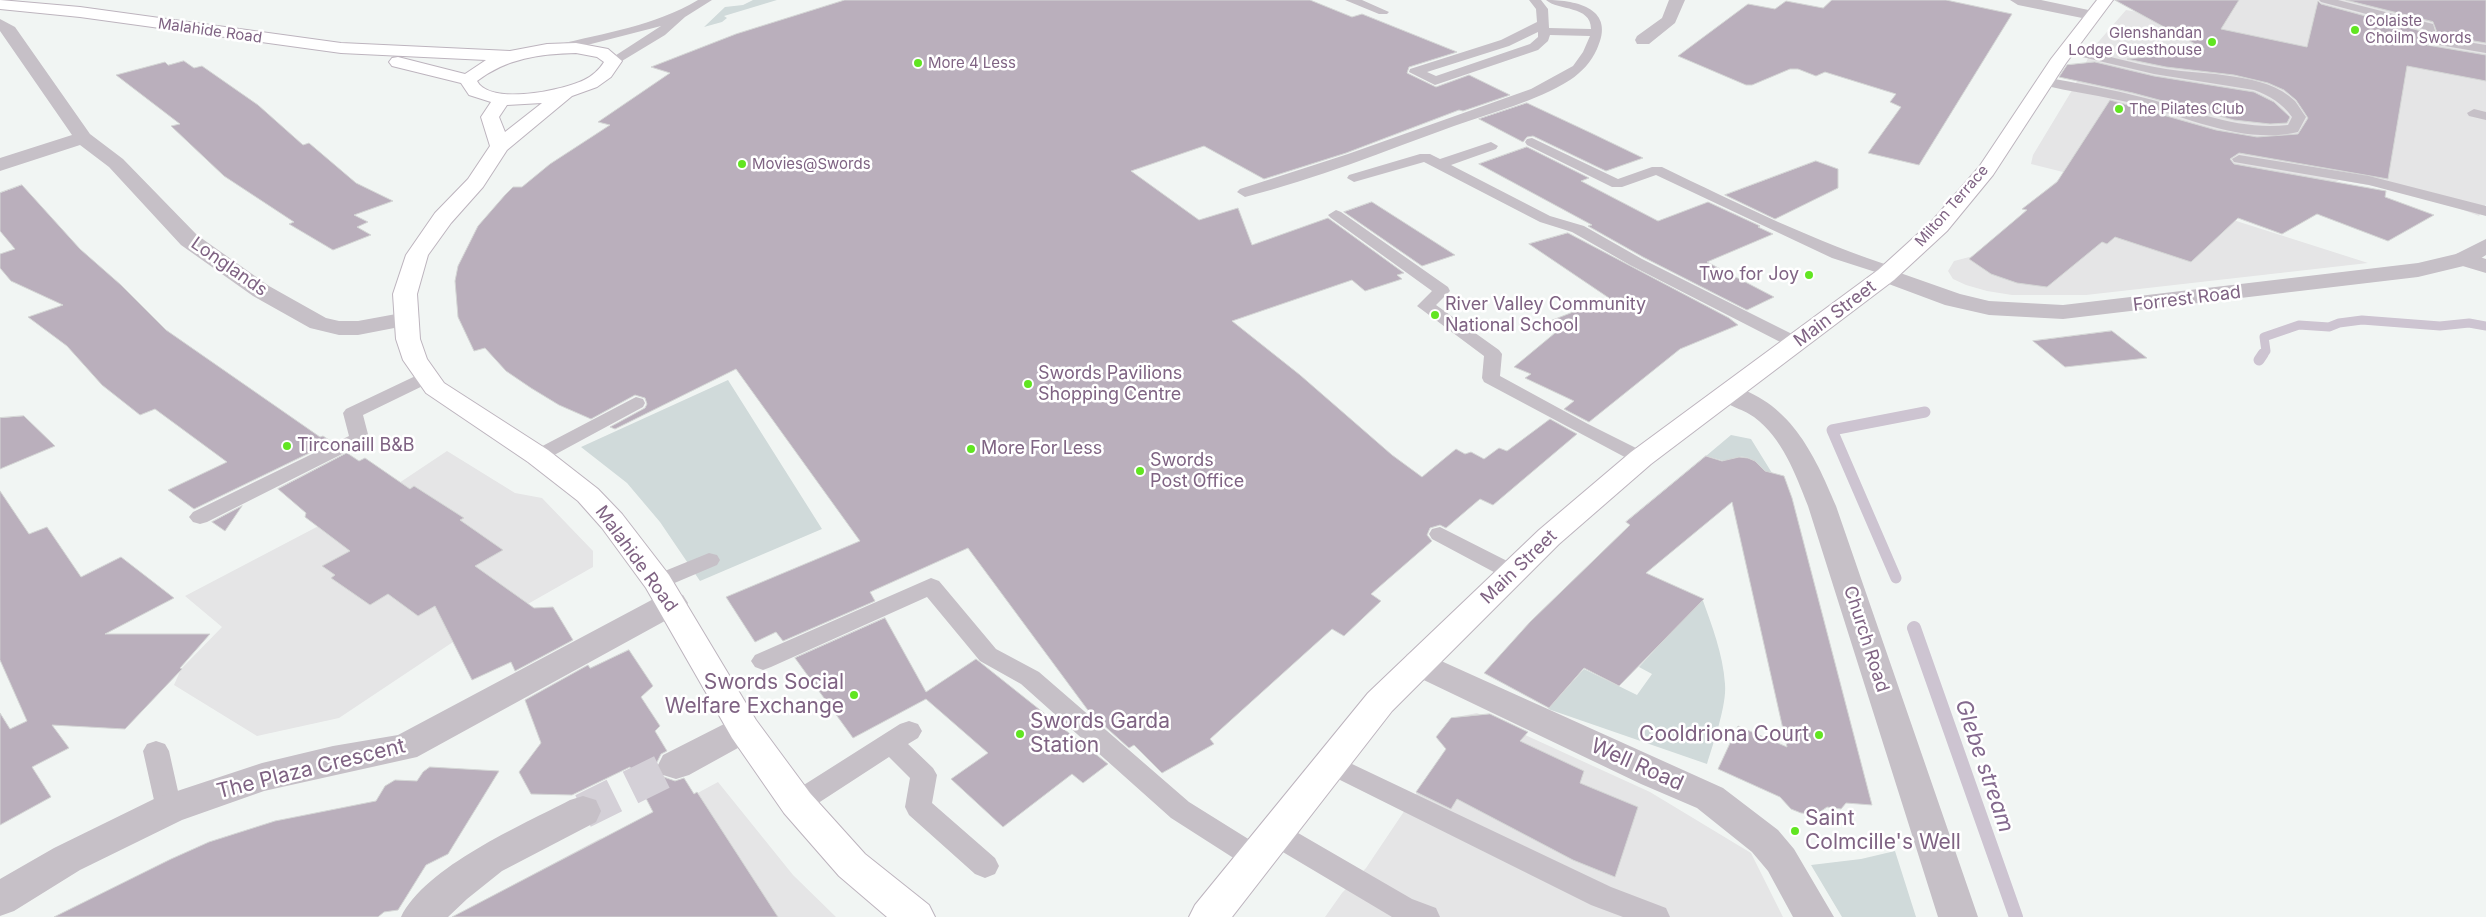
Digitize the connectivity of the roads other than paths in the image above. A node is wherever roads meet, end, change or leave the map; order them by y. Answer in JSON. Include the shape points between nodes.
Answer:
{"nodes":[{"id":1,"x":67,"y":0,"type":"edge"},
{"id":2,"x":706,"y":0,"type":"edge"},
{"id":3,"x":1351,"y":0,"type":"edge"},
{"id":4,"x":1535,"y":0,"type":"edge"},
{"id":5,"x":1552,"y":0,"type":"edge"},
{"id":6,"x":1677,"y":0,"type":"edge"},
{"id":7,"x":2018,"y":0,"type":"edge"},
{"id":8,"x":2105,"y":0,"type":"edge"},
{"id":9,"x":2325,"y":0,"type":"edge"},
{"id":10,"x":0,"y":4,"type":"edge"},
{"id":11,"x":80,"y":12,"type":"junction"},
{"id":12,"x":1384,"y":12,"type":"dead end"},
{"id":13,"x":681,"y":15,"type":"junction"},
{"id":14,"x":2092,"y":15,"type":"junction"},
{"id":15,"x":0,"y":24,"type":"edge"},
{"id":16,"x":1542,"y":28,"type":"junction"},
{"id":17,"x":1596,"y":34,"type":"junction"},
{"id":18,"x":1643,"y":40,"type":"dead end"},
{"id":19,"x":341,"y":48,"type":"junction"},
{"id":20,"x":560,"y":48,"type":"junction"},
{"id":21,"x":2065,"y":49,"type":"junction"},
{"id":22,"x":2486,"y":50,"type":"edge"},
{"id":23,"x":510,"y":56,"type":"junction"},
{"id":24,"x":613,"y":61,"type":"junction"},
{"id":25,"x":468,"y":80,"type":"junction"},
{"id":26,"x":2043,"y":81,"type":"junction"},
{"id":27,"x":2162,"y":83,"type":"junction"},
{"id":28,"x":2269,"y":92,"type":"junction"},
{"id":29,"x":565,"y":93,"type":"junction"},
{"id":30,"x":502,"y":99,"type":"junction"},
{"id":31,"x":2142,"y":102,"type":"junction"},
{"id":32,"x":83,"y":138,"type":"junction"},
{"id":33,"x":1532,"y":142,"type":"dead end"},
{"id":34,"x":500,"y":146,"type":"junction"},
{"id":35,"x":1492,"y":146,"type":"dead end"},
{"id":36,"x":2239,"y":159,"type":"dead end"},
{"id":37,"x":1439,"y":164,"type":"junction"},
{"id":38,"x":0,"y":165,"type":"edge"},
{"id":39,"x":1354,"y":178,"type":"dead end"},
{"id":40,"x":1246,"y":192,"type":"dead end"},
{"id":41,"x":2486,"y":211,"type":"edge"},
{"id":42,"x":1336,"y":215,"type":"dead end"},
{"id":43,"x":2486,"y":246,"type":"edge"},
{"id":44,"x":2464,"y":259,"type":"junction"},
{"id":45,"x":2486,"y":266,"type":"edge"},
{"id":46,"x":1888,"y":274,"type":"junction"},
{"id":47,"x":407,"y":319,"type":"junction"},
{"id":48,"x":1796,"y":342,"type":"junction"},
{"id":49,"x":426,"y":377,"type":"junction"},
{"id":50,"x":1728,"y":393,"type":"junction"},
{"id":51,"x":636,"y":403,"type":"dead end"},
{"id":52,"x":538,"y":456,"type":"junction"},
{"id":53,"x":1641,"y":458,"type":"junction"},
{"id":54,"x":200,"y":517,"type":"dead end"},
{"id":55,"x":1440,"y":534,"type":"dead end"},
{"id":56,"x":709,"y":560,"type":"dead end"},
{"id":57,"x":1513,"y":573,"type":"junction"},
{"id":58,"x":665,"y":592,"type":"junction"},
{"id":59,"x":763,"y":661,"type":"dead end"},
{"id":60,"x":1419,"y":664,"type":"junction"},
{"id":61,"x":744,"y":729,"type":"junction"},
{"id":62,"x":156,"y":751,"type":"dead end"},
{"id":63,"x":1331,"y":764,"type":"junction"},
{"id":64,"x":676,"y":765,"type":"tunnel mouth"},
{"id":65,"x":797,"y":802,"type":"junction"},
{"id":66,"x":169,"y":809,"type":"junction"},
{"id":67,"x":583,"y":811,"type":"tunnel mouth"},
{"id":68,"x":1266,"y":846,"type":"junction"},
{"id":69,"x":985,"y":866,"type":"dead end"},
{"id":70,"x":0,"y":899,"type":"edge"},
{"id":71,"x":421,"y":917,"type":"edge"},
{"id":72,"x":915,"y":917,"type":"edge"},
{"id":73,"x":1209,"y":917,"type":"edge"},
{"id":74,"x":1426,"y":917,"type":"edge"},
{"id":75,"x":1656,"y":917,"type":"edge"},
{"id":76,"x":1814,"y":917,"type":"edge"},
{"id":77,"x":1958,"y":917,"type":"edge"}],
"edges":[{"from":1,"to":11,"type":"main road"},
{"from":2,"to":13,"type":"lane"},
{"from":3,"to":12,"type":"lane"},
{"from":4,"to":16,"type":"lane","via":[[1542,10]]},
{"from":5,"to":17,"type":"lane","via":[[1579,7],[1591,17]]},
{"from":6,"to":18,"type":"street","via":[[1669,20]]},
{"from":7,"to":14,"type":"street"},
{"from":8,"to":14,"type":"main road","name":"Milton Terrace"},
{"from":9,"to":22,"type":"lane","via":[[2429,27],[2431,40]]},
{"from":10,"to":11,"type":"main road","name":"Malahide Road"},
{"from":11,"to":19,"type":"main road","name":"Malahide Road"},
{"from":13,"to":20,"type":"lane","via":[[638,30]]},
{"from":13,"to":24,"type":"lane","via":[[661,32]]},
{"from":14,"to":21,"type":"main road","name":"Milton Terrace"},
{"from":15,"to":32,"type":"street","name":"Longlands","via":[[10,30]]},
{"from":16,"to":16,"type":"lane","via":[[1544,38],[1534,47],[1435,81],[1415,72]]},
{"from":16,"to":17,"type":"lane"},
{"from":17,"to":40,"type":"lane","via":[[1578,68],[1535,93],[1313,172]]},
{"from":19,"to":23,"type":"main road","name":"Malahide Road"},
{"from":19,"to":25,"type":"main road","name":"Malahide Road"},
{"from":20,"to":23,"type":"main road"},
{"from":20,"to":24,"type":"main road","via":[[591,50]]},
{"from":21,"to":26,"type":"main road","name":"Milton Terrace"},
{"from":21,"to":27,"type":"lane"},
{"from":23,"to":25,"type":"main road","via":[[480,70]]},
{"from":24,"to":29,"type":"main road","via":[[608,72],[599,79]]},
{"from":25,"to":30,"type":"main road","via":[[476,92]]},
{"from":26,"to":31,"type":"lane"},
{"from":26,"to":46,"type":"main road","name":"Milton Terrace","via":[[1985,172],[1963,199]]},
{"from":27,"to":28,"type":"lane","via":[[2220,79]]},
{"from":27,"to":31,"type":"lane","via":[[2154,100]]},
{"from":28,"to":31,"type":"lane","via":[[2279,103],[2277,123],[2262,123],[2178,105]]},
{"from":28,"to":31,"type":"lane","via":[[2296,109],[2299,117],[2294,129],[2270,131],[2250,128]]},
{"from":29,"to":30,"type":"main road"},
{"from":29,"to":34,"type":"main road","name":"Malahide Road"},
{"from":30,"to":34,"type":"main road","via":[[490,117]]},
{"from":32,"to":38,"type":"street"},
{"from":32,"to":47,"type":"street","name":"Longlands","via":[[116,162],[189,240],[269,295],[318,322],[339,328]]},
{"from":33,"to":46,"type":"lane","via":[[1617,184],[1657,170],[1780,230]]},
{"from":34,"to":47,"type":"main road","name":"Malahide Road","via":[[476,183],[443,218],[417,255],[406,294]]},
{"from":35,"to":37,"type":"lane"},
{"from":36,"to":41,"type":"lane","via":[[2328,172]]},
{"from":37,"to":39,"type":"lane","via":[[1425,157]]},
{"from":37,"to":48,"type":"lane","via":[[1545,219],[1578,230]]},
{"from":42,"to":53,"type":"lane","via":[[1442,292],[1426,306],[1493,354],[1491,378]]},
{"from":43,"to":44,"type":"street","name":"Forrest Road"},
{"from":44,"to":45,"type":"street"},
{"from":44,"to":46,"type":"street","name":"Forrest Road","via":[[2418,270],[2063,312],[1989,308],[1953,300]]},
{"from":46,"to":48,"type":"main road","name":"Main Street"},
{"from":47,"to":49,"type":"main road","name":"Malahide Road","via":[[408,339],[415,360]]},
{"from":48,"to":50,"type":"main road","name":"Main Street"},
{"from":49,"to":52,"type":"main road","name":"Malahide Road","via":[[448,399]]},
{"from":49,"to":54,"type":"lane","via":[[353,413],[359,438]]},
{"from":50,"to":53,"type":"main road","name":"Main Street"},
{"from":50,"to":77,"type":"street","name":"Church Road","via":[[1762,410],[1781,427],[1800,453],[1825,514]]},
{"from":51,"to":52,"type":"lane"},
{"from":52,"to":58,"type":"main road","name":"Malahide Road","via":[[588,495],[612,521]]},
{"from":53,"to":57,"type":"main road","name":"Main Street","via":[[1597,494]]},
{"from":55,"to":57,"type":"lane"},
{"from":56,"to":58,"type":"lane"},
{"from":57,"to":60,"type":"main road","name":"Main Street"},
{"from":58,"to":61,"type":"main road","name":"Malahide Road"},
{"from":58,"to":66,"type":"street","name":"The Plaza Crescent","via":[[405,747],[262,777]]},
{"from":59,"to":68,"type":"lane","via":[[931,586],[988,655],[1030,678],[1180,810]]},
{"from":60,"to":63,"type":"main road","name":"Main Street","via":[[1380,702]]},
{"from":60,"to":76,"type":"street","name":"Well Road","via":[[1710,798],[1752,829],[1780,860]]},
{"from":61,"to":64,"type":"street"},
{"from":61,"to":65,"type":"main road","name":"Malahide Road"},
{"from":62,"to":66,"type":"lane"},
{"from":63,"to":68,"type":"main road","name":"Main Street"},
{"from":63,"to":75,"type":"lane","via":[[1601,896]]},
{"from":65,"to":69,"type":"lane","via":[[900,737],[924,775],[918,808]]},
{"from":65,"to":72,"type":"main road","name":"Malahide Road","via":[[852,865]]},
{"from":66,"to":70,"type":"street","name":"The Plaza Crescent","via":[[66,859]]},
{"from":67,"to":71,"type":"street","via":[[489,860]]},
{"from":68,"to":73,"type":"main road","name":"Main Street"},
{"from":68,"to":74,"type":"lane"}]}
